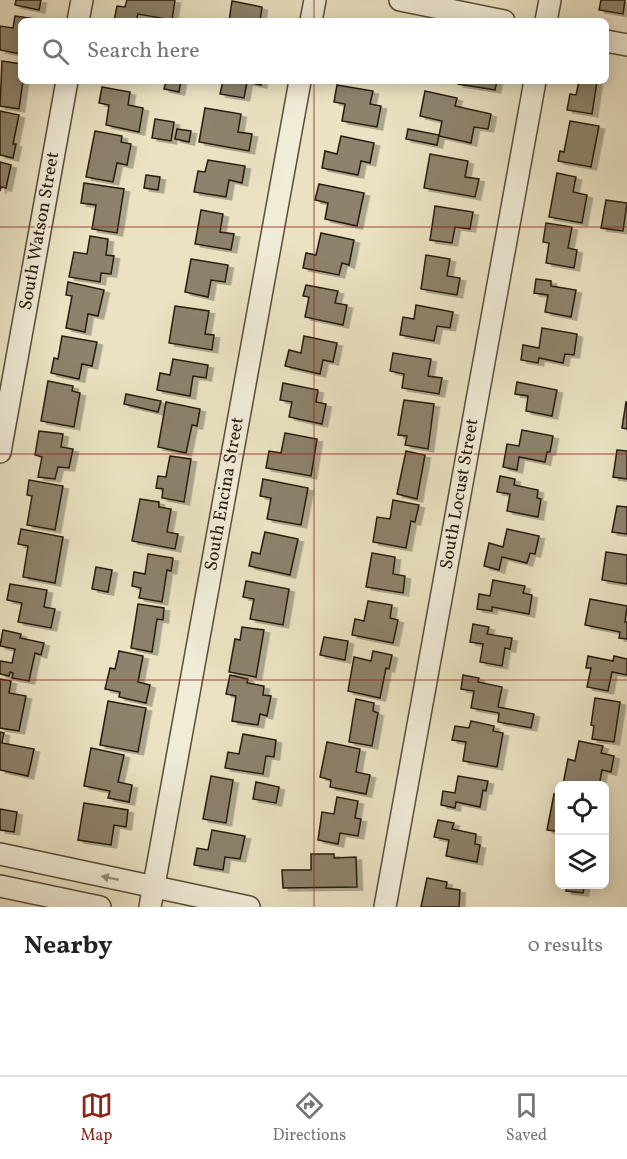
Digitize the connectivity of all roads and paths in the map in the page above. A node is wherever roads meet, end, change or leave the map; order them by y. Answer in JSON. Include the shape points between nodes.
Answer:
{"nodes":[{"id":1,"x":82,"y":0,"type":"edge"},
{"id":2,"x":315,"y":0,"type":"edge"},
{"id":3,"x":400,"y":0,"type":"edge"},
{"id":4,"x":550,"y":0,"type":"edge"},
{"id":5,"x":79,"y":18,"type":"edge"},
{"id":6,"x":312,"y":18,"type":"edge"},
{"id":7,"x":489,"y":18,"type":"edge"},
{"id":8,"x":547,"y":18,"type":"edge"},
{"id":9,"x":609,"y":42,"type":"edge"},
{"id":10,"x":627,"y":45,"type":"edge"},
{"id":11,"x":66,"y":84,"type":"edge"},
{"id":12,"x":299,"y":84,"type":"edge"},
{"id":13,"x":534,"y":84,"type":"edge"},
{"id":14,"x":0,"y":452,"type":"edge"},
{"id":15,"x":0,"y":854,"type":"edge"},
{"id":16,"x":0,"y":886,"type":"edge"},
{"id":17,"x":152,"y":897,"type":"edge"},
{"id":18,"x":100,"y":907,"type":"edge"},
{"id":19,"x":249,"y":907,"type":"edge"},
{"id":20,"x":386,"y":907,"type":"edge"}],
"edges":[{"from":1,"to":5,"type":"street"},
{"from":2,"to":6,"type":"street"},
{"from":3,"to":7,"type":"street"},
{"from":4,"to":8,"type":"street"},
{"from":9,"to":10,"type":"street"},
{"from":11,"to":14,"type":"street","name":"South Watson Street"},
{"from":12,"to":17,"type":"street","name":"South Encina Street"},
{"from":13,"to":20,"type":"street","name":"South Locust Street"},
{"from":17,"to":15,"type":"street","one_way":true},
{"from":16,"to":18,"type":"street"},
{"from":17,"to":19,"type":"street"}]}
